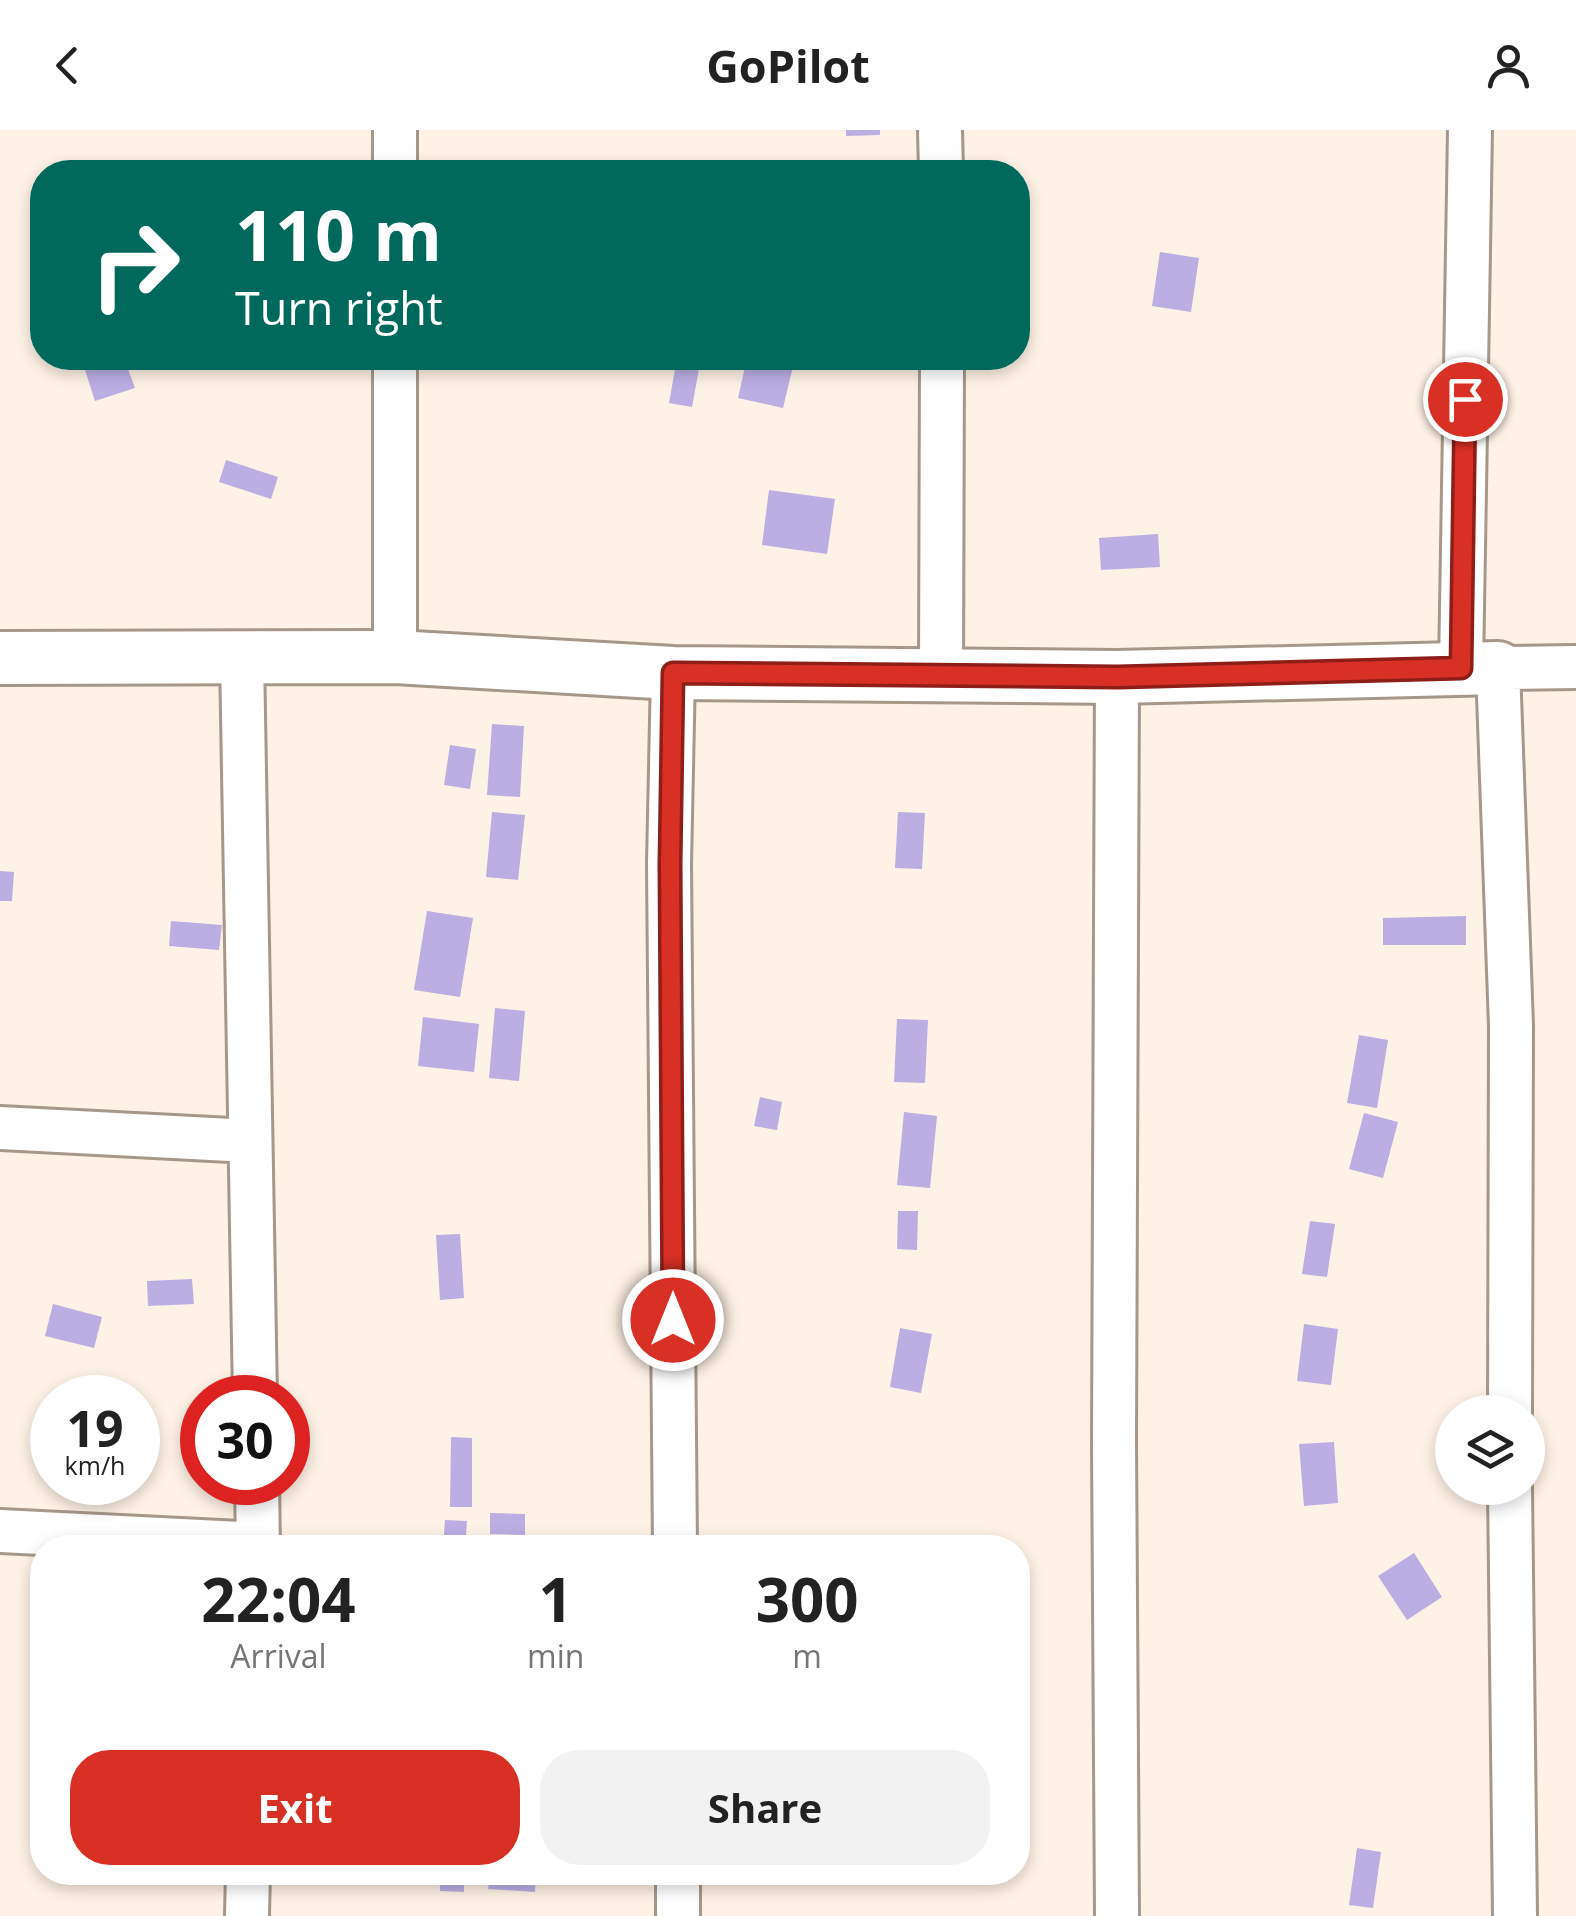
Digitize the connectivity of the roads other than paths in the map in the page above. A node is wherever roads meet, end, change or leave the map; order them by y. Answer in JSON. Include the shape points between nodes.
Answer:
{"nodes":[{"id":1,"x":395,"y":130,"type":"edge"},
{"id":2,"x":940,"y":130,"type":"edge"},
{"id":3,"x":1470,"y":130,"type":"edge"},
{"id":4,"x":395,"y":160,"type":"edge"},
{"id":5,"x":941,"y":160,"type":"edge"},
{"id":6,"x":395,"y":370,"type":"edge"},
{"id":7,"x":942,"y":370,"type":"edge"},
{"id":8,"x":242,"y":656,"type":"junction"},
{"id":9,"x":0,"y":658,"type":"edge"},
{"id":10,"x":395,"y":658,"type":"junction"},
{"id":11,"x":1576,"y":667,"type":"edge"},
{"id":12,"x":1479,"y":668,"type":"junction"},
{"id":13,"x":673,"y":673,"type":"junction"},
{"id":14,"x":940,"y":674,"type":"junction"},
{"id":15,"x":1118,"y":677,"type":"junction"},
{"id":16,"x":0,"y":1128,"type":"edge"},
{"id":17,"x":250,"y":1142,"type":"junction"},
{"id":18,"x":255,"y":1375,"type":"edge"},
{"id":19,"x":1510,"y":1395,"type":"edge"},
{"id":20,"x":257,"y":1505,"type":"edge"},
{"id":21,"x":1510,"y":1505,"type":"edge"},
{"id":22,"x":0,"y":1531,"type":"edge"},
{"id":23,"x":69,"y":1535,"type":"edge"},
{"id":24,"x":258,"y":1535,"type":"edge"},
{"id":25,"x":675,"y":1535,"type":"edge"},
{"id":26,"x":248,"y":1885,"type":"edge"},
{"id":27,"x":678,"y":1885,"type":"edge"},
{"id":28,"x":247,"y":1916,"type":"edge"},
{"id":29,"x":678,"y":1916,"type":"edge"},
{"id":30,"x":1117,"y":1916,"type":"edge"},
{"id":31,"x":1515,"y":1916,"type":"edge"}],
"edges":[{"from":1,"to":4,"type":"street"},
{"from":2,"to":5,"type":"street"},
{"from":3,"to":12,"type":"street"},
{"from":6,"to":10,"type":"street"},
{"from":7,"to":14,"type":"street"},
{"from":8,"to":9,"type":"street"},
{"from":8,"to":10,"type":"street"},
{"from":8,"to":17,"type":"street"},
{"from":10,"to":13,"type":"street"},
{"from":11,"to":12,"type":"street"},
{"from":12,"to":15,"type":"street"},
{"from":12,"to":19,"type":"street","via":[[1511,1026]]},
{"from":13,"to":14,"type":"street"},
{"from":13,"to":25,"type":"street"},
{"from":14,"to":15,"type":"street"},
{"from":15,"to":30,"type":"street"},
{"from":16,"to":17,"type":"street"},
{"from":17,"to":18,"type":"street"},
{"from":20,"to":24,"type":"street"},
{"from":21,"to":31,"type":"street"},
{"from":22,"to":23,"type":"street"},
{"from":26,"to":28,"type":"street"},
{"from":27,"to":29,"type":"street"}]}
